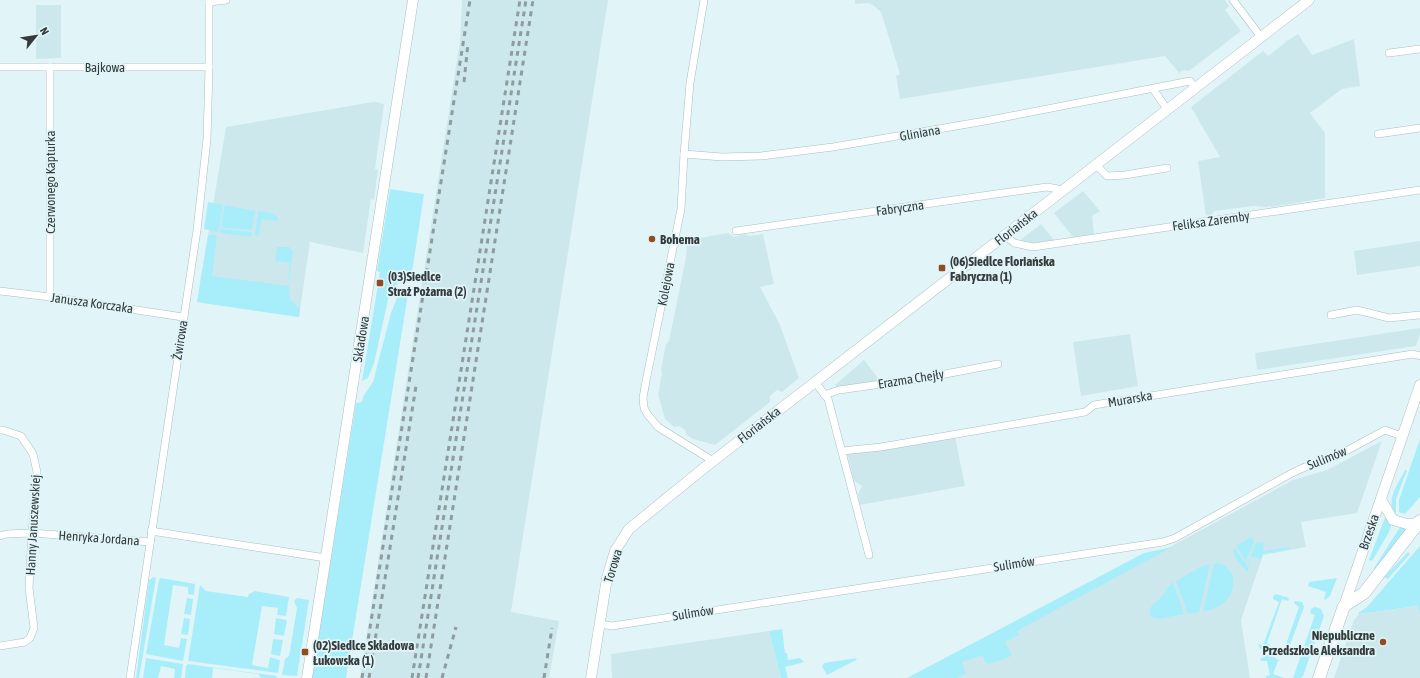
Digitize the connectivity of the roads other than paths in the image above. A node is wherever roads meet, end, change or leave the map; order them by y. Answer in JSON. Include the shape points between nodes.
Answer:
{"nodes":[{"id":1,"x":226,"y":0,"type":"edge"},
{"id":2,"x":413,"y":0,"type":"edge"},
{"id":3,"x":704,"y":0,"type":"edge"},
{"id":4,"x":1233,"y":0,"type":"edge"},
{"id":5,"x":1309,"y":0,"type":"edge"},
{"id":6,"x":209,"y":1,"type":"edge"},
{"id":7,"x":1261,"y":37,"type":"junction"},
{"id":8,"x":1420,"y":49,"type":"edge"},
{"id":9,"x":1389,"y":53,"type":"dead end"},
{"id":10,"x":0,"y":67,"type":"edge"},
{"id":11,"x":209,"y":67,"type":"junction"},
{"id":12,"x":50,"y":68,"type":"junction"},
{"id":13,"x":1192,"y":84,"type":"junction"},
{"id":14,"x":1153,"y":89,"type":"junction"},
{"id":15,"x":1167,"y":109,"type":"junction"},
{"id":16,"x":1420,"y":128,"type":"edge"},
{"id":17,"x":1378,"y":134,"type":"dead end"},
{"id":18,"x":684,"y":154,"type":"junction"},
{"id":19,"x":1096,"y":165,"type":"junction"},
{"id":20,"x":1167,"y":168,"type":"dead end"},
{"id":21,"x":1063,"y":190,"type":"junction"},
{"id":22,"x":1420,"y":190,"type":"edge"},
{"id":23,"x":736,"y":231,"type":"dead end"},
{"id":24,"x":1006,"y":234,"type":"junction"},
{"id":25,"x":0,"y":291,"type":"edge"},
{"id":26,"x":50,"y":297,"type":"junction"},
{"id":27,"x":1331,"y":315,"type":"dead end"},
{"id":28,"x":1420,"y":315,"type":"edge"},
{"id":29,"x":183,"y":317,"type":"junction"},
{"id":30,"x":1420,"y":356,"type":"edge"},
{"id":31,"x":998,"y":364,"type":"dead end"},
{"id":32,"x":815,"y":382,"type":"junction"},
{"id":33,"x":1420,"y":385,"type":"edge"},
{"id":34,"x":824,"y":395,"type":"junction"},
{"id":35,"x":0,"y":430,"type":"edge"},
{"id":36,"x":1402,"y":436,"type":"junction"},
{"id":37,"x":842,"y":451,"type":"junction"},
{"id":38,"x":713,"y":461,"type":"junction"},
{"id":39,"x":704,"y":468,"type":"joint"},
{"id":40,"x":1381,"y":499,"type":"junction"},
{"id":41,"x":1419,"y":522,"type":"edge"},
{"id":42,"x":151,"y":531,"type":"junction"},
{"id":43,"x":32,"y":533,"type":"junction"},
{"id":44,"x":0,"y":536,"type":"edge"},
{"id":45,"x":150,"y":542,"type":"junction"},
{"id":46,"x":868,"y":556,"type":"dead end"},
{"id":47,"x":326,"y":558,"type":"junction"},
{"id":48,"x":1344,"y":606,"type":"junction"},
{"id":49,"x":600,"y":624,"type":"junction"},
{"id":50,"x":0,"y":646,"type":"edge"},
{"id":51,"x":130,"y":678,"type":"edge"},
{"id":52,"x":307,"y":678,"type":"edge"},
{"id":53,"x":591,"y":678,"type":"edge"},
{"id":54,"x":1319,"y":678,"type":"edge"}],
"edges":[{"from":1,"to":6,"type":"street"},
{"from":2,"to":47,"type":"street","name":"Składowa"},
{"from":3,"to":18,"type":"street","name":"Kolejowa","via":[[690,84]]},
{"from":4,"to":7,"type":"street"},
{"from":5,"to":7,"type":"street","name":"Floriańska"},
{"from":6,"to":11,"type":"street","name":"Żwirowa"},
{"from":7,"to":13,"type":"street","name":"Floriańska"},
{"from":8,"to":9,"type":"street"},
{"from":10,"to":12,"type":"street","name":"Bajkowa"},
{"from":11,"to":12,"type":"street","name":"Bajkowa"},
{"from":11,"to":29,"type":"street","name":"Żwirowa","via":[[207,139],[197,230]]},
{"from":12,"to":26,"type":"street","name":"Czerwonego Kapturka"},
{"from":13,"to":14,"type":"street","name":"Gliniana"},
{"from":13,"to":15,"type":"street","name":"Floriańska"},
{"from":14,"to":15,"type":"street"},
{"from":14,"to":18,"type":"street","name":"Gliniana","via":[[833,147],[761,156],[722,157]]},
{"from":15,"to":19,"type":"street","name":"Floriańska"},
{"from":16,"to":17,"type":"street"},
{"from":18,"to":38,"type":"street","name":"Kolejowa","via":[[681,209],[646,381],[644,408],[658,427]]},
{"from":19,"to":20,"type":"street","via":[[1107,176]]},
{"from":19,"to":21,"type":"street","name":"Floriańska"},
{"from":21,"to":23,"type":"street","name":"Fabryczna","via":[[1047,187]]},
{"from":21,"to":24,"type":"street","name":"Floriańska"},
{"from":22,"to":24,"type":"street","name":"Feliksa Zaremby","via":[[1033,246],[1014,243]]},
{"from":24,"to":32,"type":"street","name":"Floriańska"},
{"from":25,"to":26,"type":"street","name":"Janusza Korczaka"},
{"from":26,"to":29,"type":"street","name":"Janusza Korczaka"},
{"from":27,"to":28,"type":"street","via":[[1357,310],[1389,318]]},
{"from":29,"to":42,"type":"street","name":"Żwirowa"},
{"from":30,"to":37,"type":"street","name":"Murarska","via":[[1412,354],[1176,391],[1094,405],[1085,412],[881,447]]},
{"from":31,"to":34,"type":"street","name":"Erazma Chejły","via":[[839,390]]},
{"from":32,"to":34,"type":"street"},
{"from":32,"to":38,"type":"street","name":"Floriańska"},
{"from":33,"to":36,"type":"street","name":"Brzeska"},
{"from":34,"to":37,"type":"street","via":[[828,399]]},
{"from":35,"to":43,"type":"street","name":"Hanny Januszewskiej","via":[[21,436],[33,454],[37,472]]},
{"from":36,"to":40,"type":"street","name":"Brzeska"},
{"from":36,"to":49,"type":"street","name":"Sulimów","via":[[1385,430],[1335,457],[1292,473],[1175,538],[1163,542],[612,626]]},
{"from":37,"to":46,"type":"street"},
{"from":38,"to":39,"type":"street","name":"Floriańska"},
{"from":39,"to":49,"type":"street","name":"Torowa","via":[[629,529],[615,551],[607,578]]},
{"from":40,"to":41,"type":"street","via":[[1393,520],[1407,524]]},
{"from":40,"to":48,"type":"street","name":"Brzeska"},
{"from":41,"to":48,"type":"main road","via":[[1364,593]]},
{"from":42,"to":45,"type":"street","name":"Żwirowa"},
{"from":42,"to":47,"type":"street"},
{"from":43,"to":44,"type":"street","name":"Henryka Jordana"},
{"from":43,"to":45,"type":"street","name":"Henryka Jordana"},
{"from":43,"to":50,"type":"street","name":"Hanny Januszewskiej","via":[[30,588],[34,628],[30,638],[25,642]]},
{"from":45,"to":51,"type":"street","name":"Żwirowa"},
{"from":47,"to":52,"type":"street","name":"Składowa"},
{"from":48,"to":54,"type":"main road","name":"Brzeska"},
{"from":49,"to":53,"type":"street","name":"Torowa"}]}
